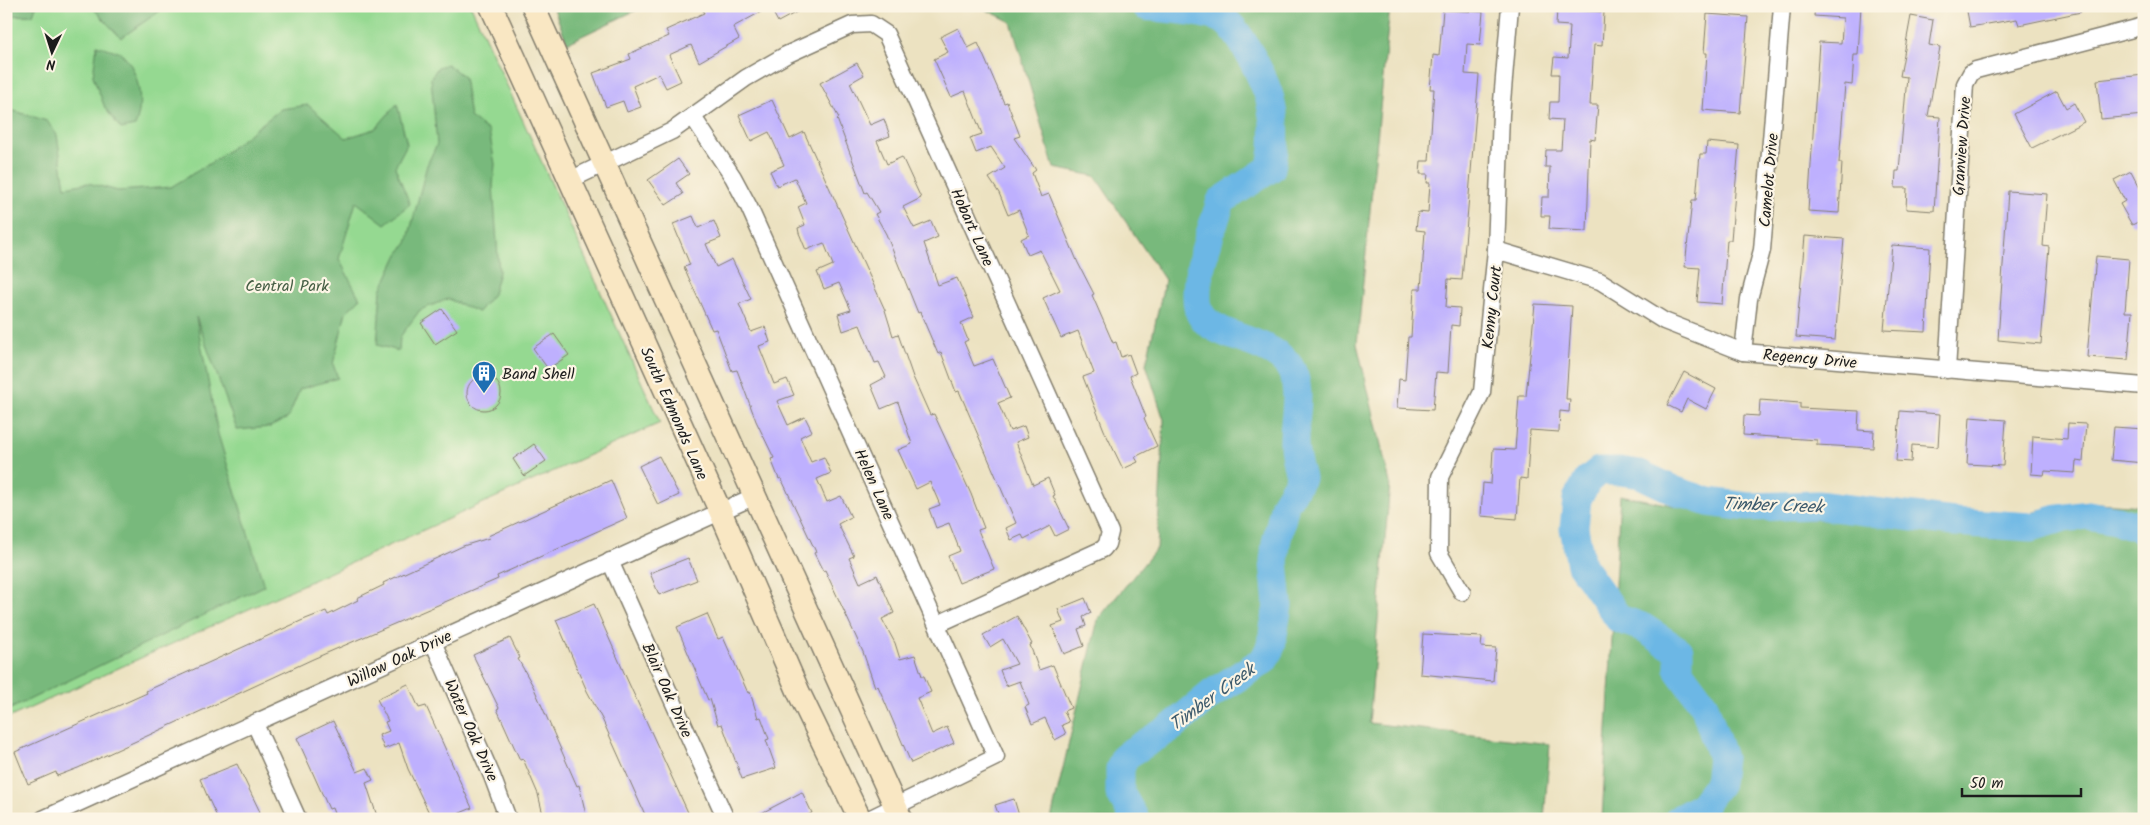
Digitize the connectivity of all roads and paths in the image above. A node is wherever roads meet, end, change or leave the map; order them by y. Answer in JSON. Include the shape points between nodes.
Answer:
{"nodes":[{"id":1,"x":491,"y":6,"type":"edge"},
{"id":2,"x":533,"y":6,"type":"edge"},
{"id":3,"x":1510,"y":6,"type":"edge"},
{"id":4,"x":1782,"y":6,"type":"edge"},
{"id":5,"x":2144,"y":26,"type":"edge"},
{"id":6,"x":693,"y":117,"type":"junction"},
{"id":7,"x":605,"y":164,"type":"junction"},
{"id":8,"x":570,"y":180,"type":"junction"},
{"id":9,"x":1496,"y":250,"type":"junction"},
{"id":10,"x":1743,"y":352,"type":"junction"},
{"id":11,"x":1947,"y":370,"type":"junction"},
{"id":12,"x":2144,"y":386,"type":"edge"},
{"id":13,"x":755,"y":496,"type":"junction"},
{"id":14,"x":720,"y":513,"type":"junction"},
{"id":15,"x":610,"y":561,"type":"junction"},
{"id":16,"x":1462,"y":592,"type":"dead end"},
{"id":17,"x":938,"y":624,"type":"junction"},
{"id":18,"x":432,"y":642,"type":"junction"},
{"id":19,"x":255,"y":724,"type":"junction"},
{"id":20,"x":898,"y":812,"type":"edge"},
{"id":21,"x":42,"y":819,"type":"edge"},
{"id":22,"x":298,"y":819,"type":"edge"},
{"id":23,"x":508,"y":819,"type":"edge"},
{"id":24,"x":726,"y":819,"type":"edge"},
{"id":25,"x":860,"y":819,"type":"edge"},
{"id":26,"x":869,"y":819,"type":"edge"}],
"edges":[{"from":1,"to":8,"type":"main road","name":"South Edmonds Lane"},
{"from":2,"to":7,"type":"main road"},
{"from":3,"to":9,"type":"street","name":"Kenny Court","via":[[1501,114]]},
{"from":4,"to":10,"type":"street","name":"Camelot Drive","via":[[1762,250],[1749,299]]},
{"from":5,"to":11,"type":"street","name":"Granview Drive","via":[[1976,70],[1965,84]]},
{"from":6,"to":7,"type":"street","name":"Hobart Lane"},
{"from":6,"to":17,"type":"street","name":"Helen Lane","via":[[749,207]]},
{"from":6,"to":17,"type":"street","name":"Hobart Lane","via":[[765,66],[852,25],[871,24],[886,34],[1110,532],[1103,549]]},
{"from":7,"to":8,"type":"street"},
{"from":7,"to":13,"type":"main road"},
{"from":8,"to":14,"type":"main road","name":"South Edmonds Lane"},
{"from":9,"to":10,"type":"street","name":"Regency Drive","via":[[1600,281],[1664,321]]},
{"from":9,"to":16,"type":"street","name":"Kenny Court","via":[[1482,392],[1440,477],[1439,553]]},
{"from":10,"to":11,"type":"street","name":"Regency Drive"},
{"from":11,"to":12,"type":"street","name":"Regency Drive"},
{"from":13,"to":14,"type":"street","name":"Willow Oak Drive"},
{"from":13,"to":20,"type":"main road"},
{"from":14,"to":15,"type":"street","name":"Willow Oak Drive"},
{"from":14,"to":25,"type":"main road","name":"South Edmonds Lane","via":[[799,693]]},
{"from":15,"to":18,"type":"street","name":"Willow Oak Drive"},
{"from":15,"to":24,"type":"street","name":"Blair Oak Drive"},
{"from":17,"to":20,"type":"street","name":"Helen Lane","via":[[996,757]]},
{"from":18,"to":19,"type":"street","name":"Willow Oak Drive"},
{"from":18,"to":23,"type":"street","name":"Water Oak Drive"},
{"from":19,"to":21,"type":"street","name":"Willow Oak Drive"},
{"from":19,"to":22,"type":"street"},
{"from":20,"to":26,"type":"street"}]}
